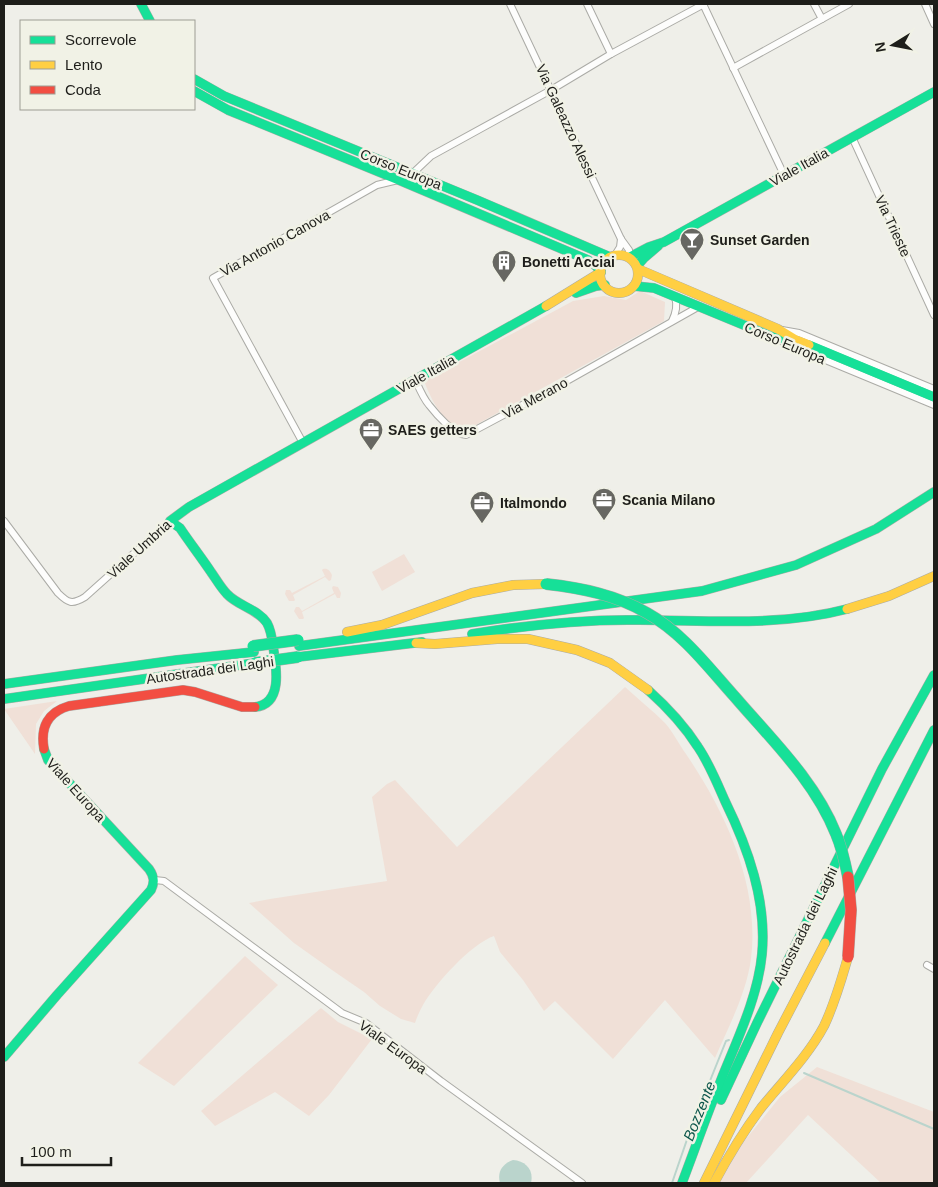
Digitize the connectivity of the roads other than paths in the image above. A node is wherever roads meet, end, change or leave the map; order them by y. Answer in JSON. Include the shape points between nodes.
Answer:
{"nodes":[{"id":1,"x":139,"y":4,"type":"edge"},
{"id":2,"x":510,"y":4,"type":"edge"},
{"id":3,"x":587,"y":4,"type":"edge"},
{"id":4,"x":703,"y":4,"type":"edge"},
{"id":5,"x":814,"y":4,"type":"edge"},
{"id":6,"x":849,"y":4,"type":"edge"},
{"id":7,"x":925,"y":4,"type":"edge"},
{"id":8,"x":822,"y":19,"type":"junction"},
{"id":9,"x":145,"y":20,"type":"edge"},
{"id":10,"x":149,"y":20,"type":"edge"},
{"id":11,"x":934,"y":24,"type":"edge"},
{"id":12,"x":611,"y":54,"type":"junction"},
{"id":13,"x":733,"y":68,"type":"junction"},
{"id":14,"x":195,"y":80,"type":"edge"},
{"id":15,"x":551,"y":90,"type":"junction"},
{"id":16,"x":195,"y":92,"type":"edge"},
{"id":17,"x":934,"y":92,"type":"edge"},
{"id":18,"x":852,"y":137,"type":"junction"},
{"id":19,"x":412,"y":174,"type":"junction"},
{"id":20,"x":784,"y":175,"type":"junction"},
{"id":21,"x":399,"y":180,"type":"junction"},
{"id":22,"x":621,"y":239,"type":"junction"},
{"id":23,"x":612,"y":256,"type":"junction"},
{"id":24,"x":633,"y":262,"type":"junction"},
{"id":25,"x":601,"y":272,"type":"junction"},
{"id":26,"x":605,"y":286,"type":"junction"},
{"id":27,"x":634,"y":286,"type":"junction"},
{"id":28,"x":675,"y":297,"type":"junction"},
{"id":29,"x":550,"y":304,"type":"junction"},
{"id":30,"x":698,"y":307,"type":"junction"},
{"id":31,"x":934,"y":314,"type":"edge"},
{"id":32,"x":672,"y":321,"type":"junction"},
{"id":33,"x":777,"y":333,"type":"junction"},
{"id":34,"x":416,"y":379,"type":"junction"},
{"id":35,"x":934,"y":390,"type":"edge"},
{"id":36,"x":934,"y":397,"type":"edge"},
{"id":37,"x":934,"y":405,"type":"edge"},
{"id":38,"x":302,"y":444,"type":"junction"},
{"id":39,"x":934,"y":492,"type":"edge"},
{"id":40,"x":4,"y":521,"type":"edge"},
{"id":41,"x":170,"y":521,"type":"junction"},
{"id":42,"x":934,"y":576,"type":"edge"},
{"id":43,"x":416,"y":643,"type":"junction"},
{"id":44,"x":298,"y":647,"type":"junction"},
{"id":45,"x":254,"y":654,"type":"junction"},
{"id":46,"x":934,"y":675,"type":"edge"},
{"id":47,"x":4,"y":684,"type":"edge"},
{"id":48,"x":4,"y":699,"type":"edge"},
{"id":49,"x":934,"y":730,"type":"edge"},
{"id":50,"x":154,"y":880,"type":"junction"},
{"id":51,"x":927,"y":966,"type":"dead end"},
{"id":52,"x":934,"y":970,"type":"edge"},
{"id":53,"x":4,"y":1057,"type":"edge"},
{"id":54,"x":582,"y":1183,"type":"edge"},
{"id":55,"x":682,"y":1183,"type":"edge"},
{"id":56,"x":689,"y":1183,"type":"edge"},
{"id":57,"x":704,"y":1183,"type":"edge"},
{"id":58,"x":714,"y":1183,"type":"edge"}],
"edges":[{"from":1,"to":9,"type":"main road"},
{"from":1,"to":10,"type":"main road"},
{"from":2,"to":15,"type":"street","name":"Via Galeazzo Alessi"},
{"from":3,"to":12,"type":"street"},
{"from":4,"to":12,"type":"street"},
{"from":4,"to":13,"type":"street"},
{"from":5,"to":8,"type":"street"},
{"from":6,"to":8,"type":"street"},
{"from":7,"to":11,"type":"street"},
{"from":8,"to":13,"type":"street"},
{"from":12,"to":15,"type":"street"},
{"from":13,"to":20,"type":"street"},
{"from":14,"to":19,"type":"main road","name":"Corso Europa","via":[[224,96]]},
{"from":15,"to":19,"type":"street","via":[[431,156]]},
{"from":15,"to":22,"type":"street","name":"Via Galeazzo Alessi"},
{"from":16,"to":21,"type":"main road","name":"Corso Europa","via":[[228,110]]},
{"from":17,"to":18,"type":"main road","name":"Viale Italia"},
{"from":18,"to":20,"type":"main road","name":"Viale Italia"},
{"from":18,"to":31,"type":"street","name":"Via Trieste"},
{"from":19,"to":23,"type":"main road","name":"Corso Europa"},
{"from":20,"to":24,"type":"main road","name":"Viale Italia","via":[[664,242],[640,261]]},
{"from":21,"to":25,"type":"main road","name":"Corso Europa","via":[[588,260]]},
{"from":21,"to":38,"type":"street","name":"Via Antonio Canova","via":[[377,185],[213,278]]},
{"from":22,"to":23,"type":"street","via":[[620,247]]},
{"from":22,"to":24,"type":"street","name":"Via Galeazzo Alessi"},
{"from":23,"to":24,"type":"main road","via":[[625,255]]},
{"from":23,"to":25,"type":"main road","via":[[602,265]]},
{"from":24,"to":27,"type":"main road","via":[[638,278]]},
{"from":24,"to":33,"type":"main road","name":"Corso Europa","via":[[669,283]]},
{"from":25,"to":26,"type":"main road"},
{"from":25,"to":29,"type":"main road","name":"Viale Italia"},
{"from":26,"to":27,"type":"main road","via":[[619,293]]},
{"from":26,"to":29,"type":"main road","name":"Viale Italia","via":[[588,288]]},
{"from":27,"to":28,"type":"main road","name":"Corso Europa","via":[[654,288]]},
{"from":28,"to":30,"type":"main road","name":"Corso Europa"},
{"from":28,"to":32,"type":"street","via":[[676,310]]},
{"from":29,"to":34,"type":"main road","name":"Viale Italia"},
{"from":30,"to":32,"type":"street","name":"Via Merano"},
{"from":30,"to":33,"type":"main road","name":"Corso Europa"},
{"from":32,"to":34,"type":"street","name":"Via Merano","via":[[466,434],[452,430],[428,404]]},
{"from":33,"to":35,"type":"street","name":"Corso Europa","via":[[799,333]]},
{"from":33,"to":36,"type":"main road"},
{"from":33,"to":37,"type":"street","name":"Corso Europa","via":[[794,348]]},
{"from":34,"to":38,"type":"main road","name":"Viale Italia"},
{"from":38,"to":41,"type":"main road","name":"Viale Umbria","via":[[189,507]]},
{"from":39,"to":44,"type":"main road","via":[[876,529],[796,565],[702,591]]},
{"from":40,"to":41,"type":"street","name":"Viale Umbria","via":[[58,593],[66,601],[74,602],[84,597]]},
{"from":41,"to":50,"type":"main road","name":"Viale Europa","via":[[180,528],[227,594],[268,624],[277,676],[272,699],[249,708],[183,690],[69,706],[53,714],[43,729],[42,737],[48,760],[149,869]]},
{"from":42,"to":43,"type":"main road","via":[[849,609],[809,618],[750,622],[559,622]]},
{"from":43,"to":44,"type":"main road","name":"Autostrada dei Laghi"},
{"from":43,"to":55,"type":"main road","via":[[528,639],[578,650],[610,663],[665,705],[682,724],[715,780],[751,862],[762,924],[762,954],[756,987],[734,1050]]},
{"from":44,"to":45,"type":"main road","name":"Autostrada dei Laghi","bridge":true},
{"from":44,"to":45,"type":"main road","bridge":true},
{"from":44,"to":58,"type":"main road","bridge":true,"via":[[336,634],[382,625],[472,592],[531,584],[581,588],[635,606],[666,625],[706,663],[798,770],[820,802],[843,854],[851,910],[848,957],[836,1000],[823,1027],[734,1147]]},
{"from":45,"to":47,"type":"main road","name":"Autostrada dei Laghi","via":[[178,660]]},
{"from":45,"to":48,"type":"main road","name":"Autostrada dei Laghi"},
{"from":46,"to":56,"type":"main road","name":"Autostrada dei Laghi","via":[[882,769],[757,1022],[723,1093]]},
{"from":49,"to":57,"type":"main road","name":"Autostrada dei Laghi"},
{"from":50,"to":53,"type":"main road","via":[[152,890]]},
{"from":50,"to":54,"type":"street","name":"Viale Europa","via":[[164,881],[342,1013],[366,1023],[440,1082]]},
{"from":51,"to":52,"type":"street"}]}
